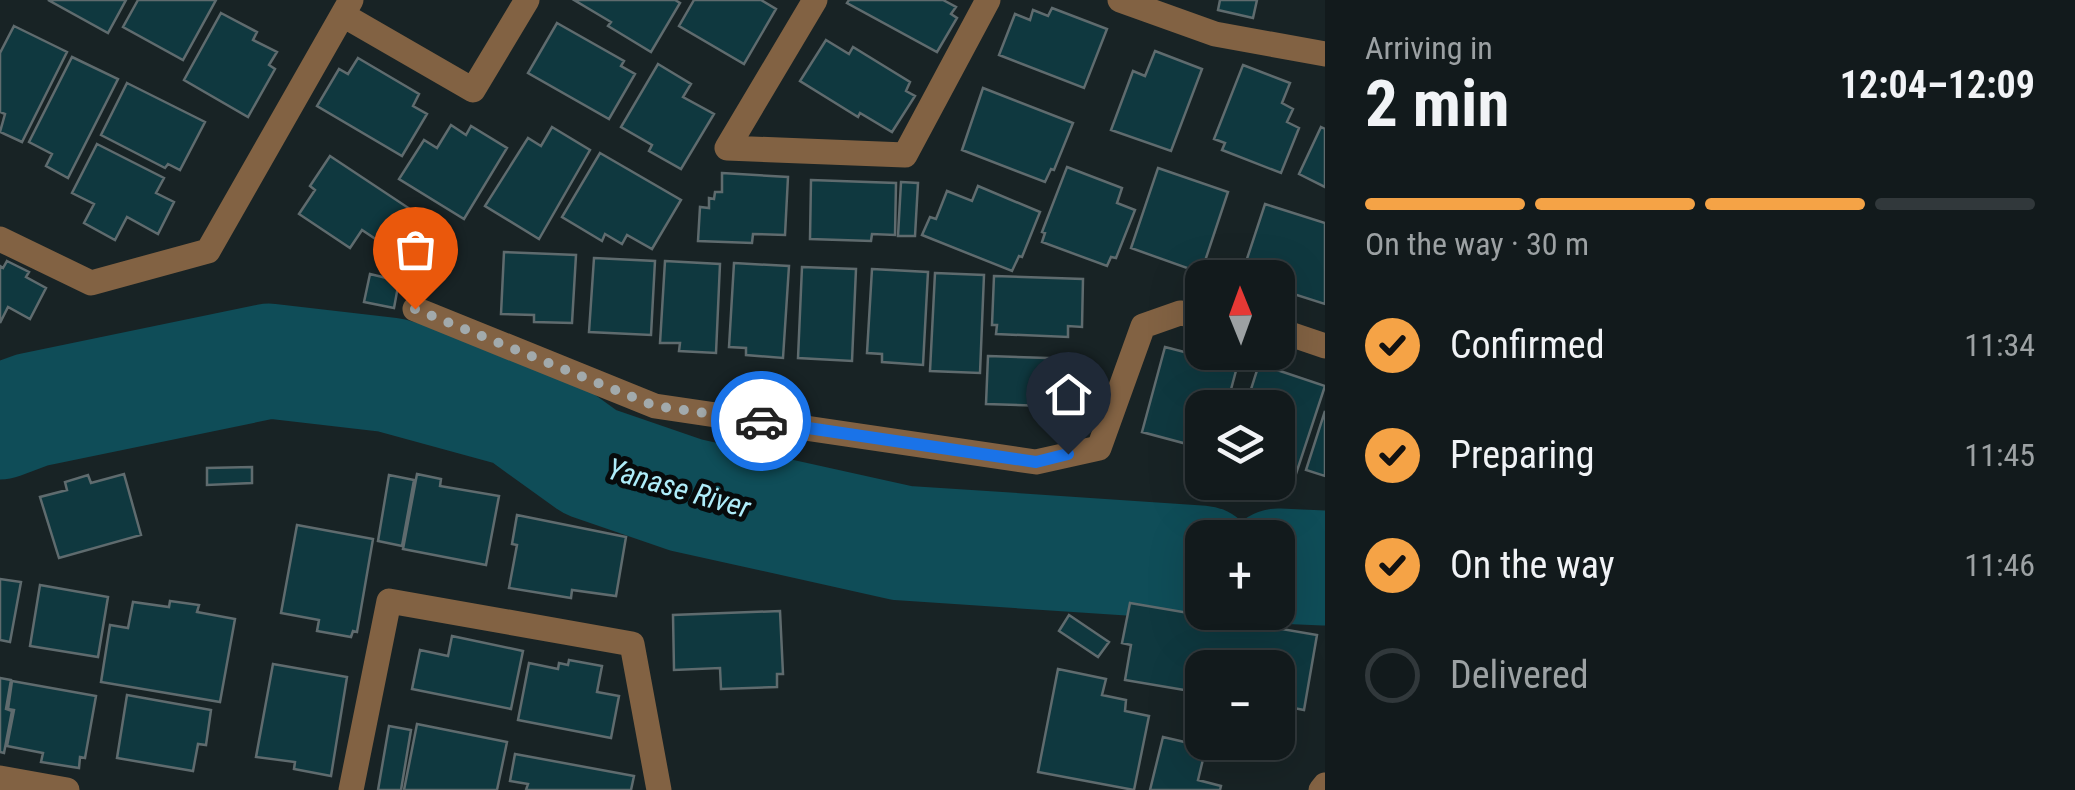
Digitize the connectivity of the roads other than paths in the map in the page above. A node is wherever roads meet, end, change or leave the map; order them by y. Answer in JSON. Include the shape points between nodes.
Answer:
{"nodes":[{"id":1,"x":527,"y":0,"type":"edge"},
{"id":2,"x":815,"y":0,"type":"edge"},
{"id":3,"x":988,"y":0,"type":"edge"},
{"id":4,"x":1120,"y":0,"type":"edge"},
{"id":5,"x":347,"y":7,"type":"edge"},
{"id":6,"x":1325,"y":54,"type":"edge"},
{"id":7,"x":0,"y":239,"type":"edge"},
{"id":8,"x":415,"y":309,"type":"dead end"},
{"id":9,"x":1185,"y":314,"type":"edge"},
{"id":10,"x":1295,"y":336,"type":"edge"},
{"id":11,"x":1325,"y":346,"type":"edge"},
{"id":12,"x":0,"y":778,"type":"edge"},
{"id":13,"x":66,"y":790,"type":"edge"},
{"id":14,"x":351,"y":790,"type":"edge"},
{"id":15,"x":658,"y":790,"type":"edge"}],
"edges":[{"from":1,"to":5,"type":"street","via":[[473,90]]},
{"from":2,"to":3,"type":"street","via":[[727,148],[905,155]]},
{"from":4,"to":6,"type":"street","via":[[1215,34]]},
{"from":5,"to":7,"type":"street","via":[[208,251],[91,282]]},
{"from":8,"to":9,"type":"street","via":[[655,406],[1036,462],[1099,448],[1143,326]]},
{"from":10,"to":11,"type":"street"},
{"from":12,"to":13,"type":"street"},
{"from":14,"to":15,"type":"street","via":[[389,602],[632,644]]}]}
